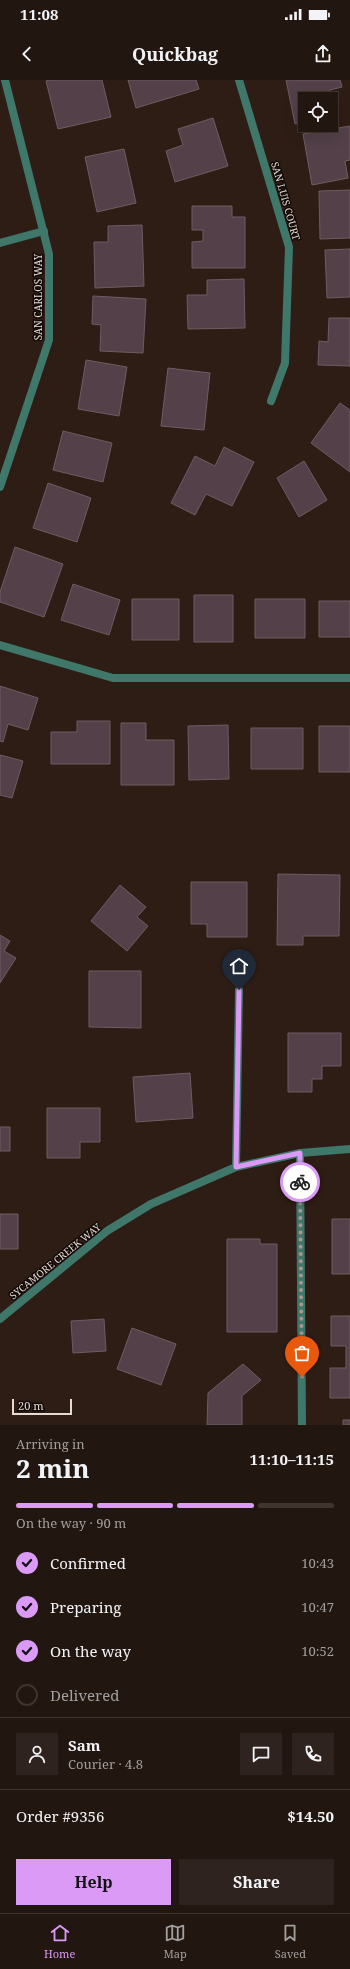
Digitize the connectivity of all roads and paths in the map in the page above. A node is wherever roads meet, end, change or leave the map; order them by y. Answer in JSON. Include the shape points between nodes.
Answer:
{"nodes":[{"id":1,"x":5,"y":80,"type":"edge"},
{"id":2,"x":239,"y":80,"type":"edge"},
{"id":3,"x":44,"y":231,"type":"junction"},
{"id":4,"x":0,"y":243,"type":"edge"},
{"id":5,"x":271,"y":401,"type":"dead end"},
{"id":6,"x":0,"y":487,"type":"edge"},
{"id":7,"x":0,"y":645,"type":"edge"},
{"id":8,"x":350,"y":678,"type":"edge"},
{"id":9,"x":239,"y":990,"type":"dead end"},
{"id":10,"x":350,"y":1149,"type":"edge"},
{"id":11,"x":300,"y":1153,"type":"junction"},
{"id":12,"x":236,"y":1167,"type":"junction"},
{"id":13,"x":0,"y":1319,"type":"edge"},
{"id":14,"x":302,"y":1425,"type":"edge"}],
"edges":[{"from":1,"to":3,"type":"street","name":"SAN CARLOS WAY"},
{"from":2,"to":5,"type":"street","name":"SAN LUIS COURT","via":[[289,247],[284,363]]},
{"from":3,"to":4,"type":"street"},
{"from":3,"to":6,"type":"street","name":"SAN CARLOS WAY","via":[[49,254],[49,340]]},
{"from":7,"to":8,"type":"street","via":[[113,678]]},
{"from":9,"to":12,"type":"street"},
{"from":10,"to":11,"type":"street","name":"SYCAMORE CREEK WAY"},
{"from":11,"to":12,"type":"street","name":"SYCAMORE CREEK WAY"},
{"from":11,"to":14,"type":"street"},
{"from":12,"to":13,"type":"street","name":"SYCAMORE CREEK WAY","via":[[151,1204],[107,1231]]}]}
